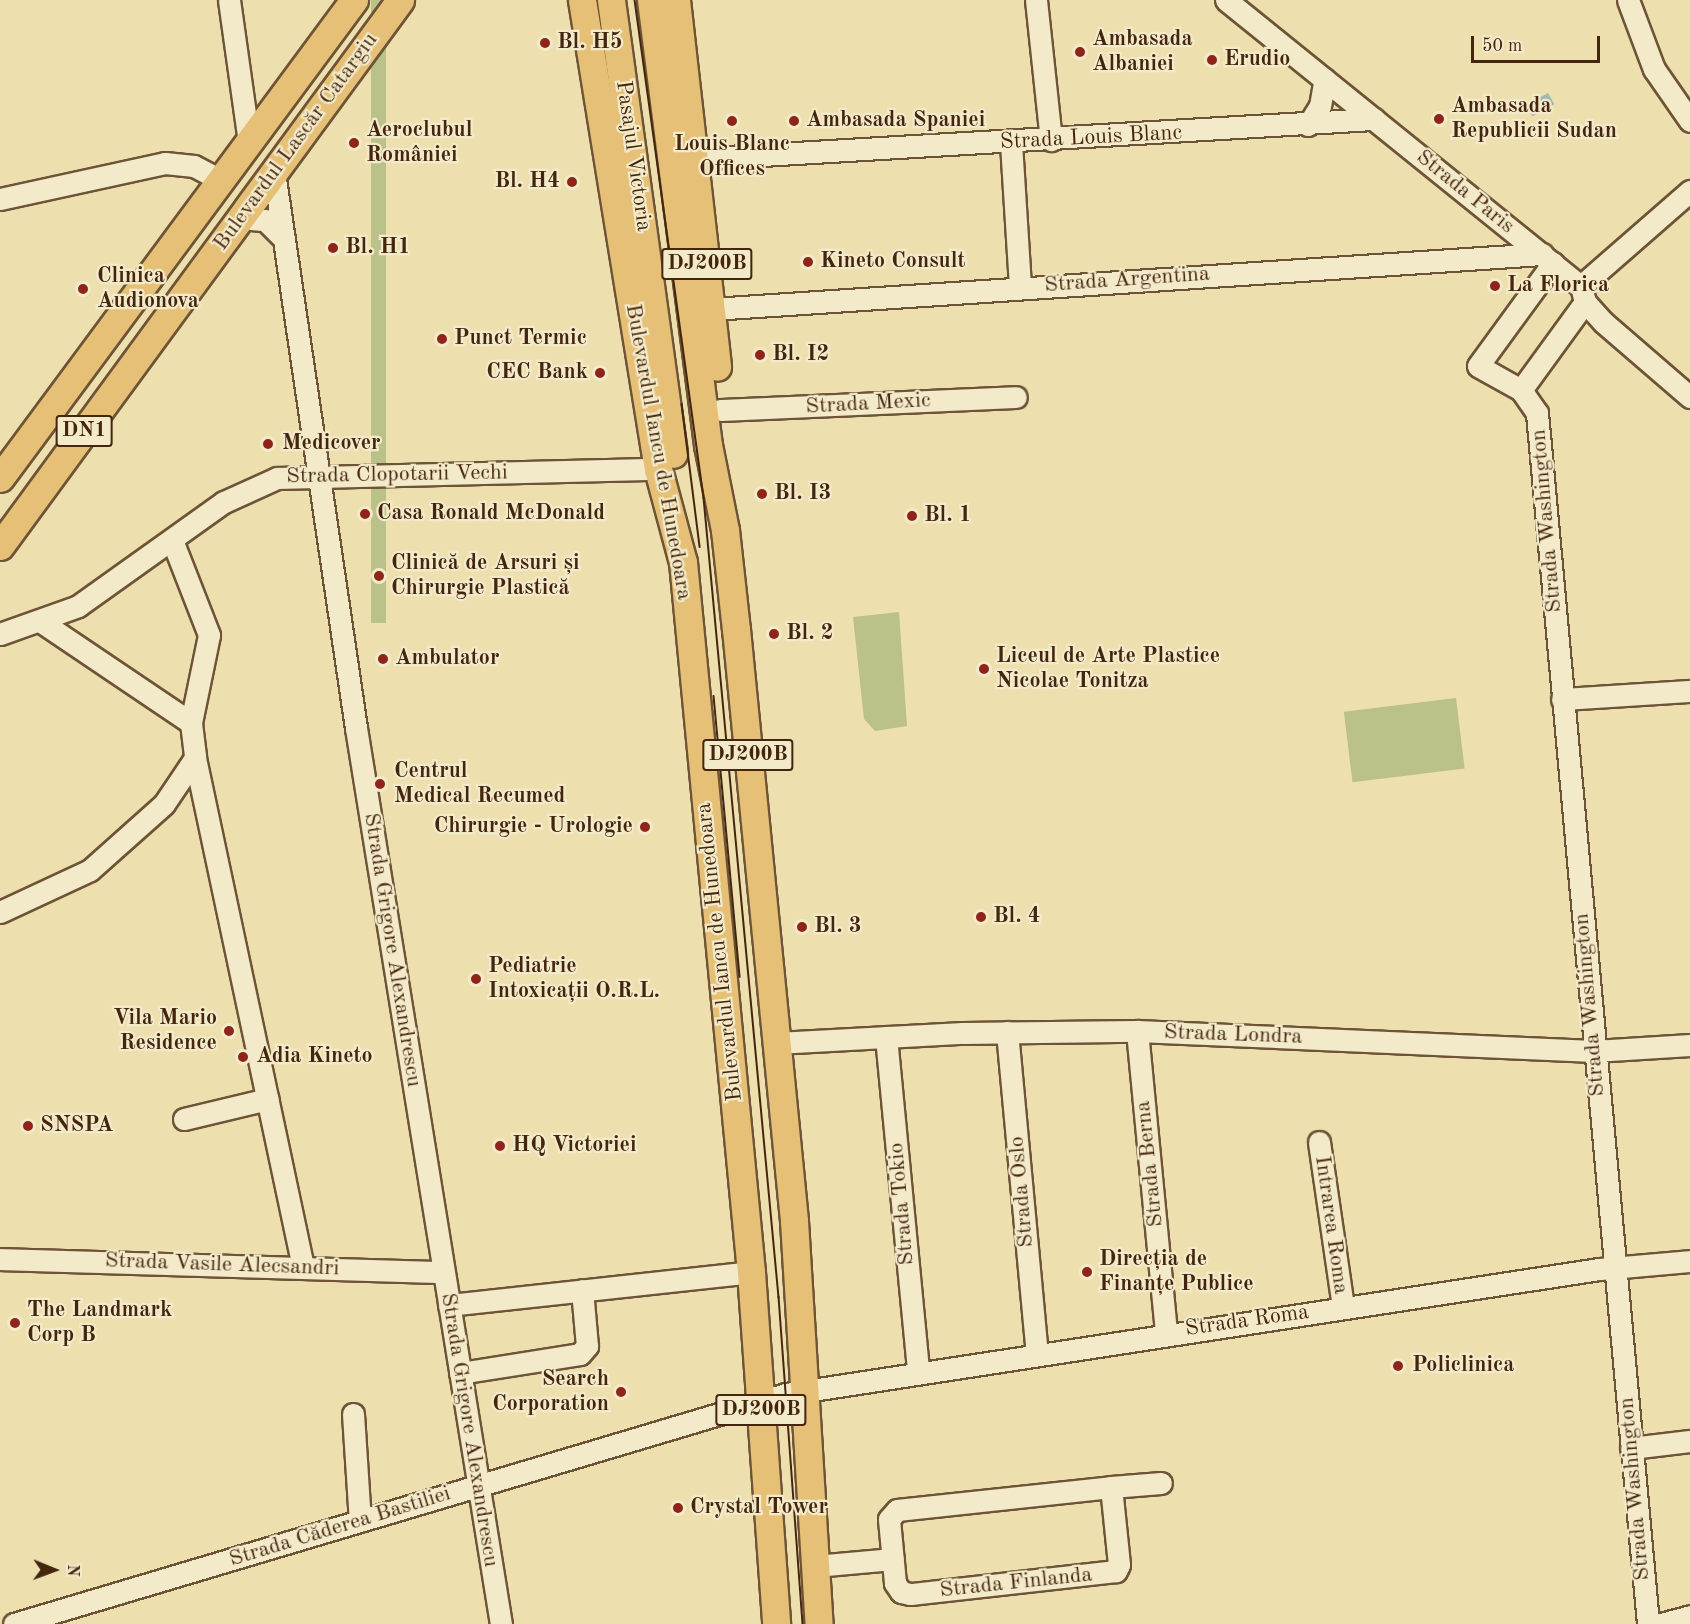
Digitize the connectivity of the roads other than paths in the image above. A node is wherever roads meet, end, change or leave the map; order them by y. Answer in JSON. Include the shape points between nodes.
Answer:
{"nodes":[{"id":1,"x":229,"y":0,"type":"edge"},
{"id":2,"x":354,"y":0,"type":"edge"},
{"id":3,"x":400,"y":0,"type":"edge"},
{"id":4,"x":582,"y":0,"type":"edge"},
{"id":5,"x":611,"y":0,"type":"edge"},
{"id":6,"x":651,"y":0,"type":"edge"},
{"id":7,"x":676,"y":0,"type":"edge"},
{"id":8,"x":1036,"y":0,"type":"edge"},
{"id":9,"x":1226,"y":0,"type":"edge"},
{"id":10,"x":1628,"y":0,"type":"edge"},
{"id":11,"x":1325,"y":79,"type":"junction"},
{"id":12,"x":1374,"y":118,"type":"junction"},
{"id":13,"x":1690,"y":121,"type":"edge"},
{"id":14,"x":1308,"y":125,"type":"junction"},
{"id":15,"x":1051,"y":140,"type":"junction"},
{"id":16,"x":249,"y":142,"type":"junction"},
{"id":17,"x":1011,"y":142,"type":"junction"},
{"id":18,"x":694,"y":159,"type":"junction"},
{"id":19,"x":274,"y":172,"type":"junction"},
{"id":20,"x":220,"y":180,"type":"junction"},
{"id":21,"x":1690,"y":191,"type":"edge"},
{"id":22,"x":0,"y":199,"type":"edge"},
{"id":23,"x":240,"y":218,"type":"junction"},
{"id":24,"x":284,"y":239,"type":"junction"},
{"id":25,"x":1548,"y":258,"type":"junction"},
{"id":26,"x":1020,"y":287,"type":"junction"},
{"id":27,"x":1583,"y":294,"type":"junction"},
{"id":28,"x":712,"y":309,"type":"junction"},
{"id":29,"x":1521,"y":390,"type":"junction"},
{"id":30,"x":1016,"y":397,"type":"dead end"},
{"id":31,"x":1690,"y":397,"type":"edge"},
{"id":32,"x":712,"y":410,"type":"junction"},
{"id":33,"x":658,"y":469,"type":"junction"},
{"id":34,"x":319,"y":476,"type":"junction"},
{"id":35,"x":0,"y":478,"type":"edge"},
{"id":36,"x":172,"y":540,"type":"junction"},
{"id":37,"x":0,"y":546,"type":"edge"},
{"id":38,"x":683,"y":562,"type":"junction"},
{"id":39,"x":40,"y":621,"type":"junction"},
{"id":40,"x":0,"y":634,"type":"edge"},
{"id":41,"x":1690,"y":691,"type":"edge"},
{"id":42,"x":1562,"y":699,"type":"junction"},
{"id":43,"x":191,"y":723,"type":"junction"},
{"id":44,"x":195,"y":758,"type":"junction"},
{"id":45,"x":0,"y":912,"type":"edge"},
{"id":46,"x":1137,"y":1031,"type":"junction"},
{"id":47,"x":1007,"y":1032,"type":"junction"},
{"id":48,"x":886,"y":1037,"type":"junction"},
{"id":49,"x":776,"y":1043,"type":"junction"},
{"id":50,"x":1690,"y":1046,"type":"edge"},
{"id":51,"x":1594,"y":1051,"type":"junction"},
{"id":52,"x":268,"y":1099,"type":"junction"},
{"id":53,"x":184,"y":1119,"type":"dead end"},
{"id":54,"x":1319,"y":1142,"type":"dead end"},
{"id":55,"x":0,"y":1259,"type":"edge"},
{"id":56,"x":1690,"y":1261,"type":"edge"},
{"id":57,"x":303,"y":1267,"type":"junction"},
{"id":58,"x":1615,"y":1267,"type":"junction"},
{"id":59,"x":443,"y":1272,"type":"junction"},
{"id":60,"x":751,"y":1272,"type":"junction"},
{"id":61,"x":582,"y":1290,"type":"junction"},
{"id":62,"x":448,"y":1305,"type":"junction"},
{"id":63,"x":1343,"y":1307,"type":"junction"},
{"id":64,"x":1166,"y":1333,"type":"junction"},
{"id":65,"x":1037,"y":1353,"type":"junction"},
{"id":66,"x":918,"y":1371,"type":"junction"},
{"id":67,"x":460,"y":1373,"type":"junction"},
{"id":68,"x":806,"y":1390,"type":"junction"},
{"id":69,"x":760,"y":1400,"type":"junction"},
{"id":70,"x":353,"y":1414,"type":"dead end"},
{"id":71,"x":1690,"y":1441,"type":"edge"},
{"id":72,"x":1631,"y":1448,"type":"junction"},
{"id":73,"x":1161,"y":1483,"type":"dead end"},
{"id":74,"x":478,"y":1485,"type":"junction"},
{"id":75,"x":1111,"y":1487,"type":"junction"},
{"id":76,"x":360,"y":1521,"type":"junction"},
{"id":77,"x":893,"y":1559,"type":"junction"},
{"id":78,"x":815,"y":1566,"type":"junction"},
{"id":79,"x":1690,"y":1616,"type":"edge"},
{"id":80,"x":62,"y":1617,"type":"edge"},
{"id":81,"x":14,"y":1624,"type":"edge"},
{"id":82,"x":501,"y":1624,"type":"edge"},
{"id":83,"x":776,"y":1624,"type":"edge"},
{"id":84,"x":819,"y":1624,"type":"edge"},
{"id":85,"x":1648,"y":1624,"type":"edge"},
{"id":86,"x":1661,"y":1624,"type":"edge"}],
"edges":[{"from":1,"to":16,"type":"street"},
{"from":2,"to":16,"type":"main road","name":"Bulevardul Lascăr Catargiu","number":"DN1"},
{"from":3,"to":19,"type":"main road","name":"Bulevardul Lascăr Catargiu","number":"DN1"},
{"from":4,"to":33,"type":"main road","name":"Bulevardul Iancu de Hunedoara","number":"DJ200B"},
{"from":5,"to":38,"type":"main road","name":"Pasajul Victoria","via":[[660,343]]},
{"from":6,"to":32,"type":"main road","name":"Pasajul Victoria"},
{"from":7,"to":18,"type":"main road","name":"Bulevardul Iancu de Hunedoara","number":"DJ200B"},
{"from":8,"to":15,"type":"street"},
{"from":9,"to":11,"type":"street","name":"Strada Paris"},
{"from":10,"to":13,"type":"street","via":[[1654,69]]},
{"from":11,"to":12,"type":"street","name":"Strada Paris"},
{"from":11,"to":14,"type":"street","via":[[1320,106]]},
{"from":12,"to":14,"type":"street","name":"Strada Louis Blanc"},
{"from":12,"to":25,"type":"street","name":"Strada Paris"},
{"from":14,"to":15,"type":"street","name":"Strada Louis Blanc"},
{"from":15,"to":17,"type":"street","name":"Strada Louis Blanc"},
{"from":16,"to":20,"type":"main road","name":"Bulevardul Lascăr Catargiu","number":"DN1"},
{"from":17,"to":18,"type":"street","name":"Strada Louis Blanc"},
{"from":17,"to":26,"type":"street"},
{"from":18,"to":28,"type":"main road","name":"Bulevardul Iancu de Hunedoara","number":"DJ200B"},
{"from":19,"to":23,"type":"main road","name":"Bulevardul Lascăr Catargiu","number":"DN1"},
{"from":19,"to":24,"type":"street","name":"Strada Grigore Alexandrescu"},
{"from":20,"to":22,"type":"street","via":[[194,166],[176,162]]},
{"from":20,"to":35,"type":"main road","name":"Bulevardul Lascăr Catargiu","number":"DN1"},
{"from":21,"to":27,"type":"street"},
{"from":23,"to":24,"type":"street","via":[[265,220]]},
{"from":23,"to":37,"type":"main road","name":"Bulevardul Lascăr Catargiu","number":"DN1"},
{"from":24,"to":34,"type":"street","name":"Strada Grigore Alexandrescu"},
{"from":25,"to":26,"type":"street","name":"Strada Argentina"},
{"from":25,"to":27,"type":"street","name":"Strada Paris"},
{"from":25,"to":29,"type":"street","name":"Strada Washington","via":[[1478,366]]},
{"from":26,"to":28,"type":"street","name":"Strada Argentina"},
{"from":27,"to":29,"type":"street"},
{"from":27,"to":31,"type":"street","name":"Strada Paris"},
{"from":28,"to":32,"type":"main road","name":"Bulevardul Iancu de Hunedoara","number":"DJ200B"},
{"from":29,"to":42,"type":"street","name":"Strada Washington","via":[[1537,413]]},
{"from":30,"to":32,"type":"street","name":"Strada Mexic"},
{"from":32,"to":49,"type":"main road","name":"Bulevardul Iancu de Hunedoara","number":"DJ200B"},
{"from":33,"to":34,"type":"street","name":"Strada Clopotarii Vechi"},
{"from":33,"to":38,"type":"main road","name":"Bulevardul Iancu de Hunedoara","number":"DJ200B"},
{"from":34,"to":36,"type":"street","name":"Strada Clopotarii Vechi","via":[[277,478],[250,488]]},
{"from":34,"to":59,"type":"street","name":"Strada Grigore Alexandrescu"},
{"from":36,"to":39,"type":"street","name":"Strada Clopotarii Vechi","via":[[78,606]]},
{"from":36,"to":43,"type":"street","via":[[209,635]]},
{"from":38,"to":60,"type":"main road","name":"Bulevardul Iancu de Hunedoara","number":"DJ200B"},
{"from":39,"to":40,"type":"street","name":"Strada Clopotarii Vechi"},
{"from":39,"to":43,"type":"street"},
{"from":41,"to":42,"type":"street"},
{"from":42,"to":51,"type":"street","name":"Strada Washington"},
{"from":43,"to":44,"type":"street"},
{"from":44,"to":45,"type":"street","via":[[164,804],[90,870]]},
{"from":44,"to":52,"type":"street"},
{"from":46,"to":47,"type":"street","name":"Strada Londra"},
{"from":46,"to":51,"type":"street","name":"Strada Londra"},
{"from":46,"to":64,"type":"street","name":"Strada Berna"},
{"from":47,"to":48,"type":"street","name":"Strada Londra"},
{"from":47,"to":65,"type":"street","name":"Strada Oslo"},
{"from":48,"to":49,"type":"street","name":"Strada Londra"},
{"from":48,"to":66,"type":"street","name":"Strada Tokio"},
{"from":49,"to":68,"type":"main road","name":"Bulevardul Iancu de Hunedoara","number":"DJ200B"},
{"from":50,"to":51,"type":"street","name":"Strada Londra"},
{"from":51,"to":58,"type":"street","name":"Strada Washington"},
{"from":52,"to":53,"type":"street"},
{"from":52,"to":57,"type":"street"},
{"from":54,"to":63,"type":"street","name":"Intrarea Roma"},
{"from":55,"to":57,"type":"street","name":"Strada Vasile Alecsandri"},
{"from":56,"to":58,"type":"street","name":"Strada Roma"},
{"from":57,"to":59,"type":"street","name":"Strada Vasile Alecsandri"},
{"from":58,"to":63,"type":"street","name":"Strada Roma"},
{"from":58,"to":72,"type":"street","name":"Strada Washington"},
{"from":59,"to":62,"type":"street","name":"Strada Grigore Alexandrescu"},
{"from":60,"to":61,"type":"street"},
{"from":60,"to":69,"type":"main road","name":"Bulevardul Iancu de Hunedoara","number":"DJ200B"},
{"from":61,"to":62,"type":"street"},
{"from":61,"to":67,"type":"street","via":[[587,1346],[580,1354]]},
{"from":62,"to":67,"type":"street","name":"Strada Grigore Alexandrescu"},
{"from":63,"to":64,"type":"street","name":"Strada Roma"},
{"from":64,"to":65,"type":"street","name":"Strada Roma"},
{"from":65,"to":66,"type":"street","name":"Strada Roma"},
{"from":66,"to":68,"type":"street","name":"Strada Roma"},
{"from":67,"to":74,"type":"street","name":"Strada Grigore Alexandrescu"},
{"from":68,"to":69,"type":"street","name":"Strada Căderea Bastiliei"},
{"from":68,"to":78,"type":"main road","name":"Bulevardul Iancu de Hunedoara","number":"DJ200B"},
{"from":69,"to":74,"type":"street","name":"Strada Căderea Bastiliei"},
{"from":69,"to":83,"type":"main road","name":"Bulevardul Iancu de Hunedoara","number":"DJ200B"},
{"from":70,"to":76,"type":"street"},
{"from":71,"to":72,"type":"street"},
{"from":72,"to":85,"type":"street","name":"Strada Washington"},
{"from":73,"to":75,"type":"street","name":"Strada Finlanda"},
{"from":74,"to":76,"type":"street","name":"Strada Căderea Bastiliei"},
{"from":74,"to":82,"type":"street","name":"Strada Grigore Alexandrescu"},
{"from":75,"to":77,"type":"street","name":"Strada Finlanda","via":[[897,1510],[889,1519]]},
{"from":75,"to":77,"type":"street","name":"Strada Finlanda","via":[[1119,1565],[1110,1573],[910,1594],[901,1592],[895,1583]]},
{"from":76,"to":80,"type":"street","name":"Strada Căderea Bastiliei"},
{"from":77,"to":78,"type":"street"},
{"from":78,"to":84,"type":"main road","name":"Bulevardul Iancu de Hunedoara","number":"DJ200B"},
{"from":79,"to":86,"type":"street"},
{"from":80,"to":81,"type":"street","name":"Strada Căderea Bastiliei"}]}
